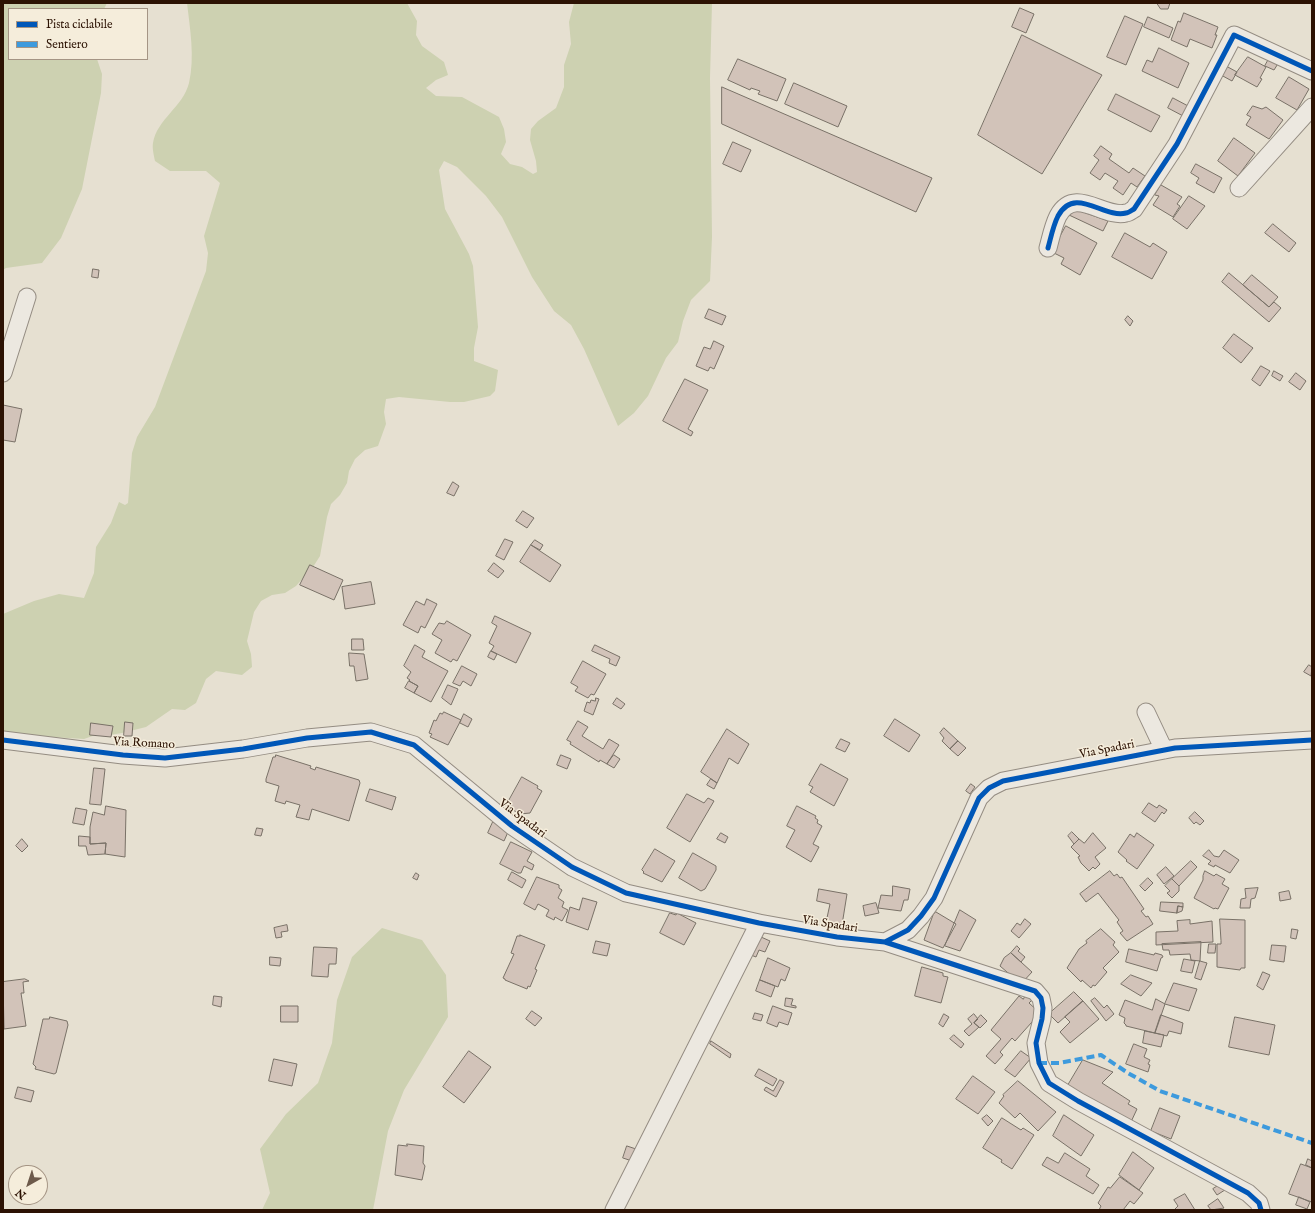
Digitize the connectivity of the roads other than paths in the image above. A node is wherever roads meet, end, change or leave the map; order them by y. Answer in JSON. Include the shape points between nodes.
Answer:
{"nodes":[{"id":1,"x":1312,"y":71,"type":"edge"},
{"id":2,"x":1312,"y":107,"type":"edge"},
{"id":3,"x":1239,"y":188,"type":"dead end"},
{"id":4,"x":1048,"y":248,"type":"dead end"},
{"id":5,"x":27,"y":296,"type":"dead end"},
{"id":6,"x":3,"y":373,"type":"edge"},
{"id":7,"x":1146,"y":712,"type":"dead end"},
{"id":8,"x":307,"y":738,"type":"joint"},
{"id":9,"x":3,"y":740,"type":"edge"},
{"id":10,"x":1312,"y":740,"type":"edge"},
{"id":11,"x":1164,"y":750,"type":"junction"},
{"id":12,"x":759,"y":923,"type":"junction"},
{"id":13,"x":885,"y":942,"type":"junction"},
{"id":14,"x":614,"y":1210,"type":"edge"},
{"id":15,"x":1261,"y":1210,"type":"edge"}],
"edges":[{"from":1,"to":4,"type":"street","via":[[1234,35],[1176,144],[1134,209],[1125,214],[1073,202],[1065,206],[1059,214]]},
{"from":2,"to":3,"type":"street"},
{"from":5,"to":6,"type":"street"},
{"from":7,"to":11,"type":"street"},
{"from":8,"to":9,"type":"street","name":"Via Romano","via":[[165,758]]},
{"from":8,"to":12,"type":"street","name":"Via Spadari","via":[[371,732],[414,745],[512,826],[604,884],[626,893]]},
{"from":10,"to":11,"type":"street","name":"Via Spadari"},
{"from":11,"to":13,"type":"street","name":"Via Spadari","via":[[1003,780],[989,788],[979,798],[934,898],[908,930]]},
{"from":12,"to":13,"type":"street","name":"Via Spadari","via":[[837,937]]},
{"from":12,"to":14,"type":"street"},
{"from":13,"to":15,"type":"street","via":[[1035,991],[1041,998],[1043,1008],[1036,1043],[1039,1063],[1049,1083],[1248,1193],[1259,1203]]}]}
